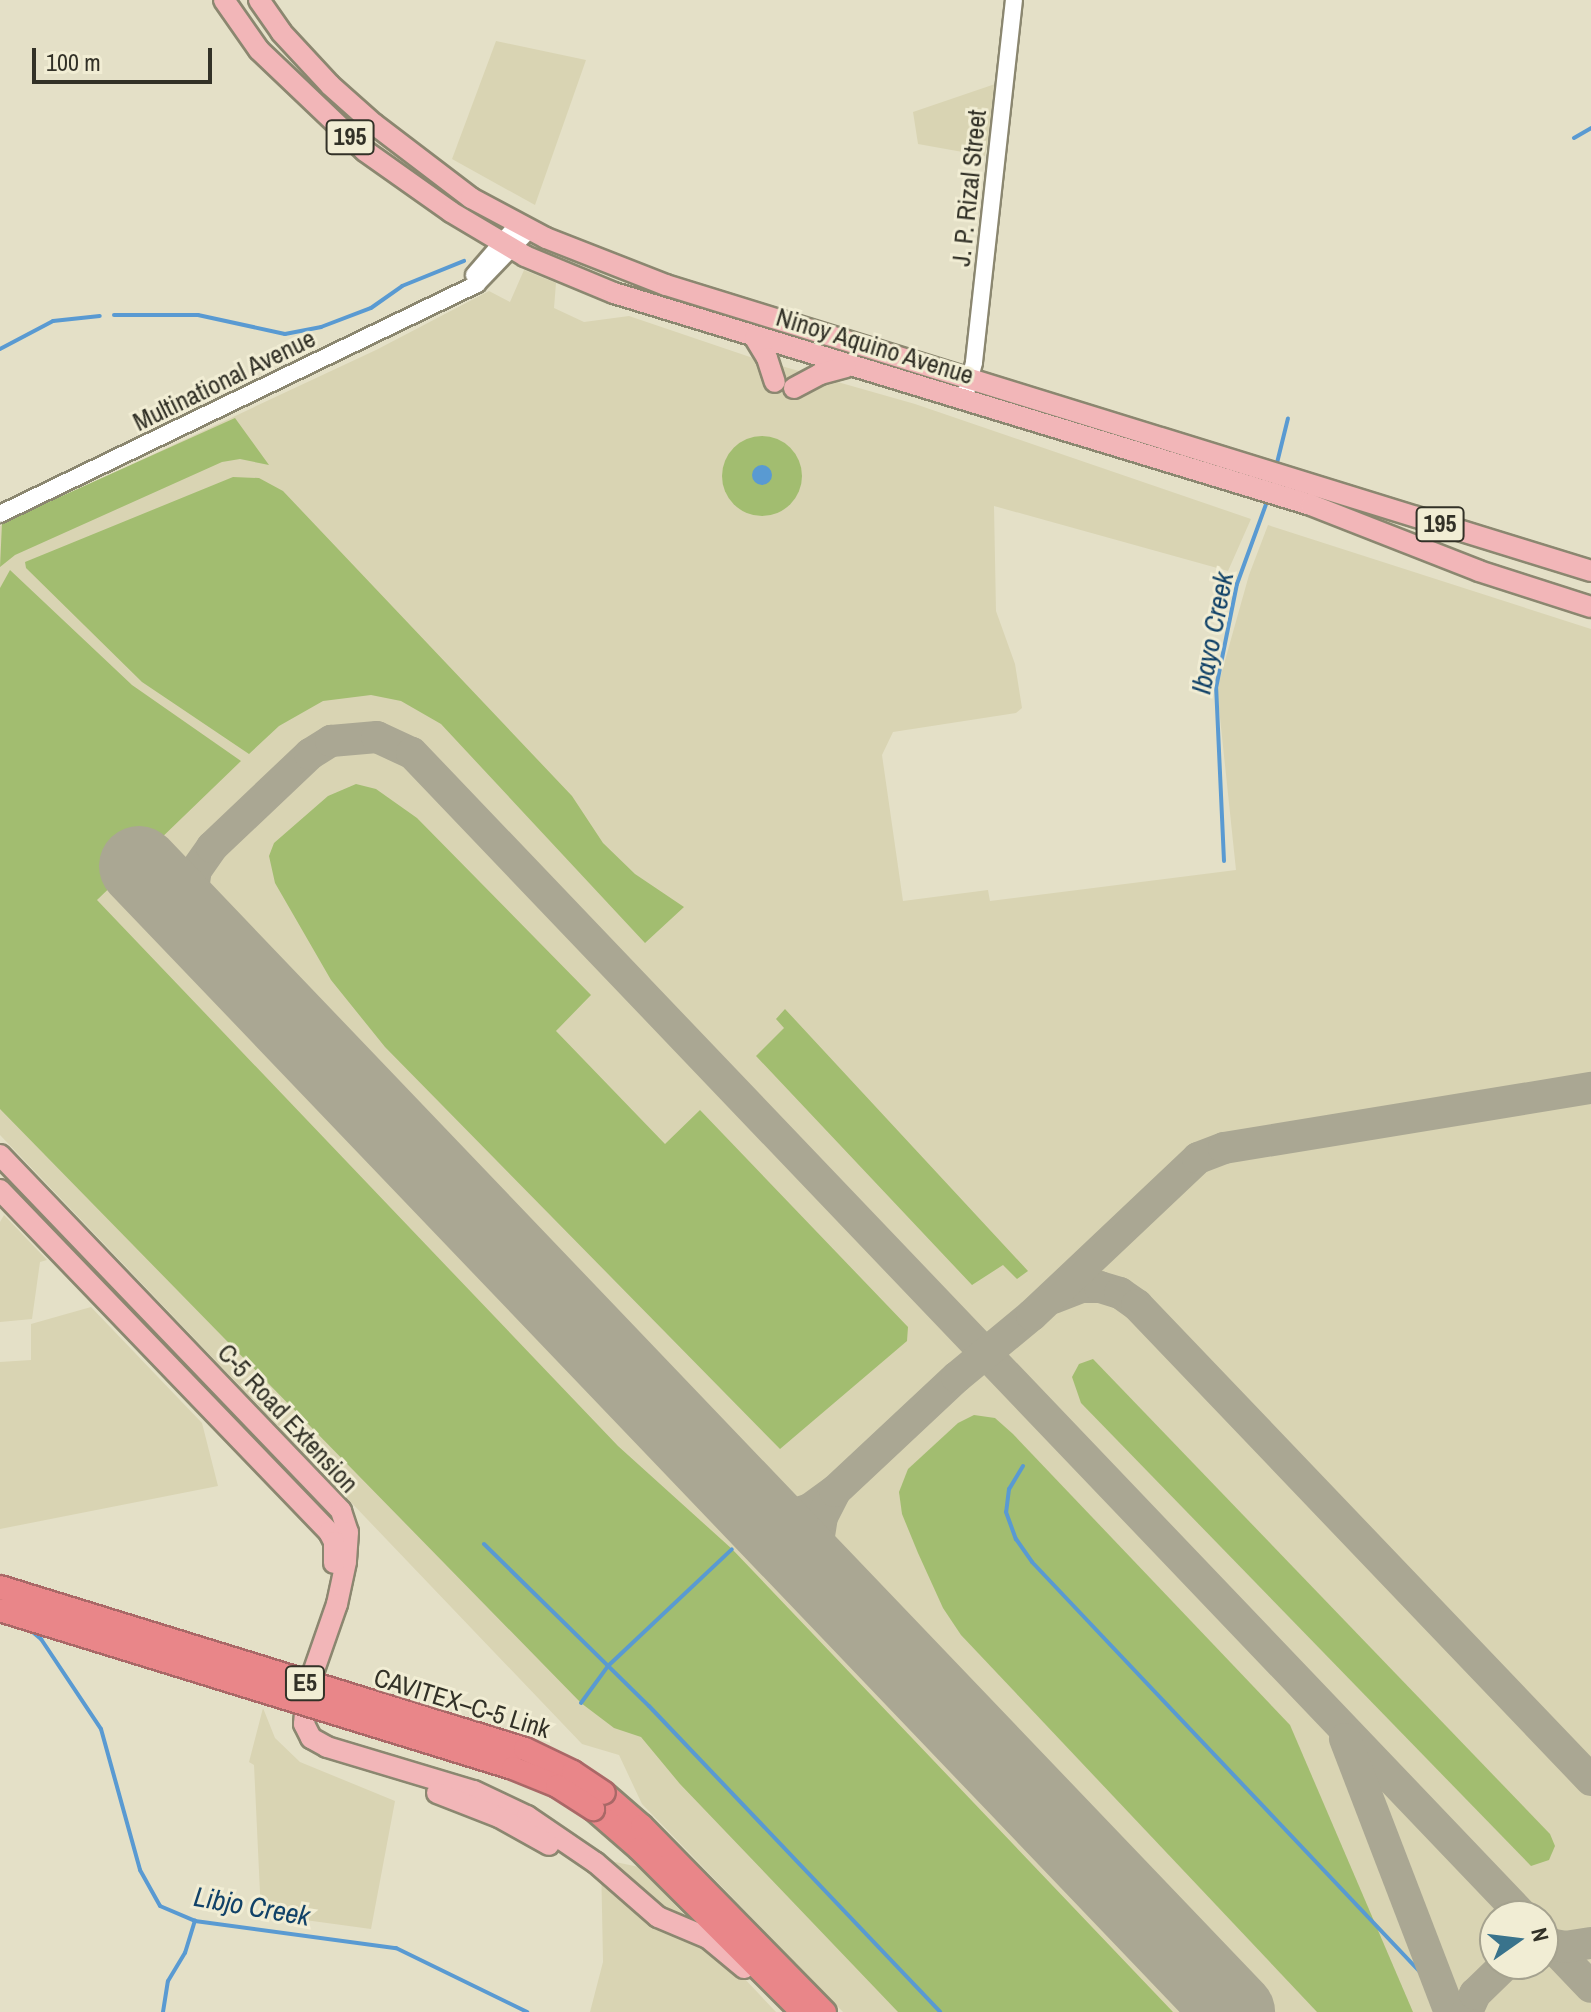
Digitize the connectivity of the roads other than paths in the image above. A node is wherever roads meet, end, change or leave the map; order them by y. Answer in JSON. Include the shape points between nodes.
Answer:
{"nodes":[{"id":1,"x":224,"y":0,"type":"edge"},
{"id":2,"x":259,"y":0,"type":"edge"},
{"id":3,"x":1014,"y":0,"type":"edge"},
{"id":4,"x":523,"y":227,"type":"junction"},
{"id":5,"x":507,"y":247,"type":"junction"},
{"id":6,"x":755,"y":338,"type":"junction"},
{"id":7,"x":850,"y":366,"type":"junction"},
{"id":8,"x":968,"y":390,"type":"junction"},
{"id":9,"x":1287,"y":487,"type":"junction"},
{"id":10,"x":0,"y":514,"type":"edge"},
{"id":11,"x":1591,"y":573,"type":"edge"},
{"id":12,"x":1587,"y":606,"type":"edge"},
{"id":13,"x":0,"y":1155,"type":"edge"},
{"id":14,"x":0,"y":1190,"type":"edge"},
{"id":15,"x":0,"y":1587,"type":"edge"},
{"id":16,"x":0,"y":1610,"type":"edge"},
{"id":17,"x":598,"y":1801,"type":"junction"},
{"id":18,"x":731,"y":1955,"type":"junction"},
{"id":19,"x":787,"y":2012,"type":"edge"},
{"id":20,"x":802,"y":2012,"type":"edge"},
{"id":21,"x":825,"y":2012,"type":"edge"}],
"edges":[{"from":1,"to":5,"type":"main road","name":"Ninoy Aquino Avenue","number":"195","via":[[259,50],[365,151]]},
{"from":2,"to":4,"type":"main road","name":"Ninoy Aquino Avenue","number":"195","via":[[330,85],[374,124],[471,198]]},
{"from":3,"to":8,"type":"street","name":"J. P. Rizal Street"},
{"from":4,"to":5,"type":"street","name":"Multinational Avenue"},
{"from":4,"to":8,"type":"main road","name":"Ninoy Aquino Avenue","number":"195","via":[[666,285]]},
{"from":5,"to":6,"type":"main road","name":"Ninoy Aquino Avenue","number":"195","via":[[614,293]]},
{"from":5,"to":10,"type":"street","name":"Multinational Avenue","via":[[466,286]]},
{"from":6,"to":7,"type":"main road","name":"Ninoy Aquino Avenue","number":"195"},
{"from":6,"to":7,"type":"main road","via":[[785,385]]},
{"from":7,"to":8,"type":"main road","name":"Ninoy Aquino Avenue","number":"195"},
{"from":8,"to":9,"type":"main road","name":"Ninoy Aquino Avenue","number":"195"},
{"from":9,"to":11,"type":"main road","name":"Ninoy Aquino Avenue","number":"195"},
{"from":9,"to":12,"type":"main road","name":"Ninoy Aquino Avenue","number":"195","via":[[1479,571]]},
{"from":11,"to":12,"type":"main road"},
{"from":13,"to":18,"type":"main road","name":"C-5 Road Extension","via":[[341,1511],[348,1532],[346,1562],[307,1690],[304,1724],[311,1738],[506,1805],[573,1845],[658,1917]]},
{"from":14,"to":18,"type":"main road","name":"C-5 Road Extension","via":[[332,1535],[332,1579],[290,1714],[300,1744],[331,1761],[499,1817],[567,1857],[660,1935]]},
{"from":15,"to":17,"type":"highway","name":"CAVITEX–C-5 Link","number":"E5","bridge":true,"via":[[525,1749],[573,1772]]},
{"from":16,"to":17,"type":"highway","name":"CAVITEX–C-5 Link","number":"E5","bridge":true,"via":[[499,1763]]},
{"from":17,"to":20,"type":"highway","name":"CAVITEX–C-5 Link","number":"E5"},
{"from":17,"to":21,"type":"highway","name":"CAVITEX–C-5 Link","number":"E5","via":[[642,1826]]},
{"from":18,"to":19,"type":"main road","name":"C-5 Road Extension"}]}
